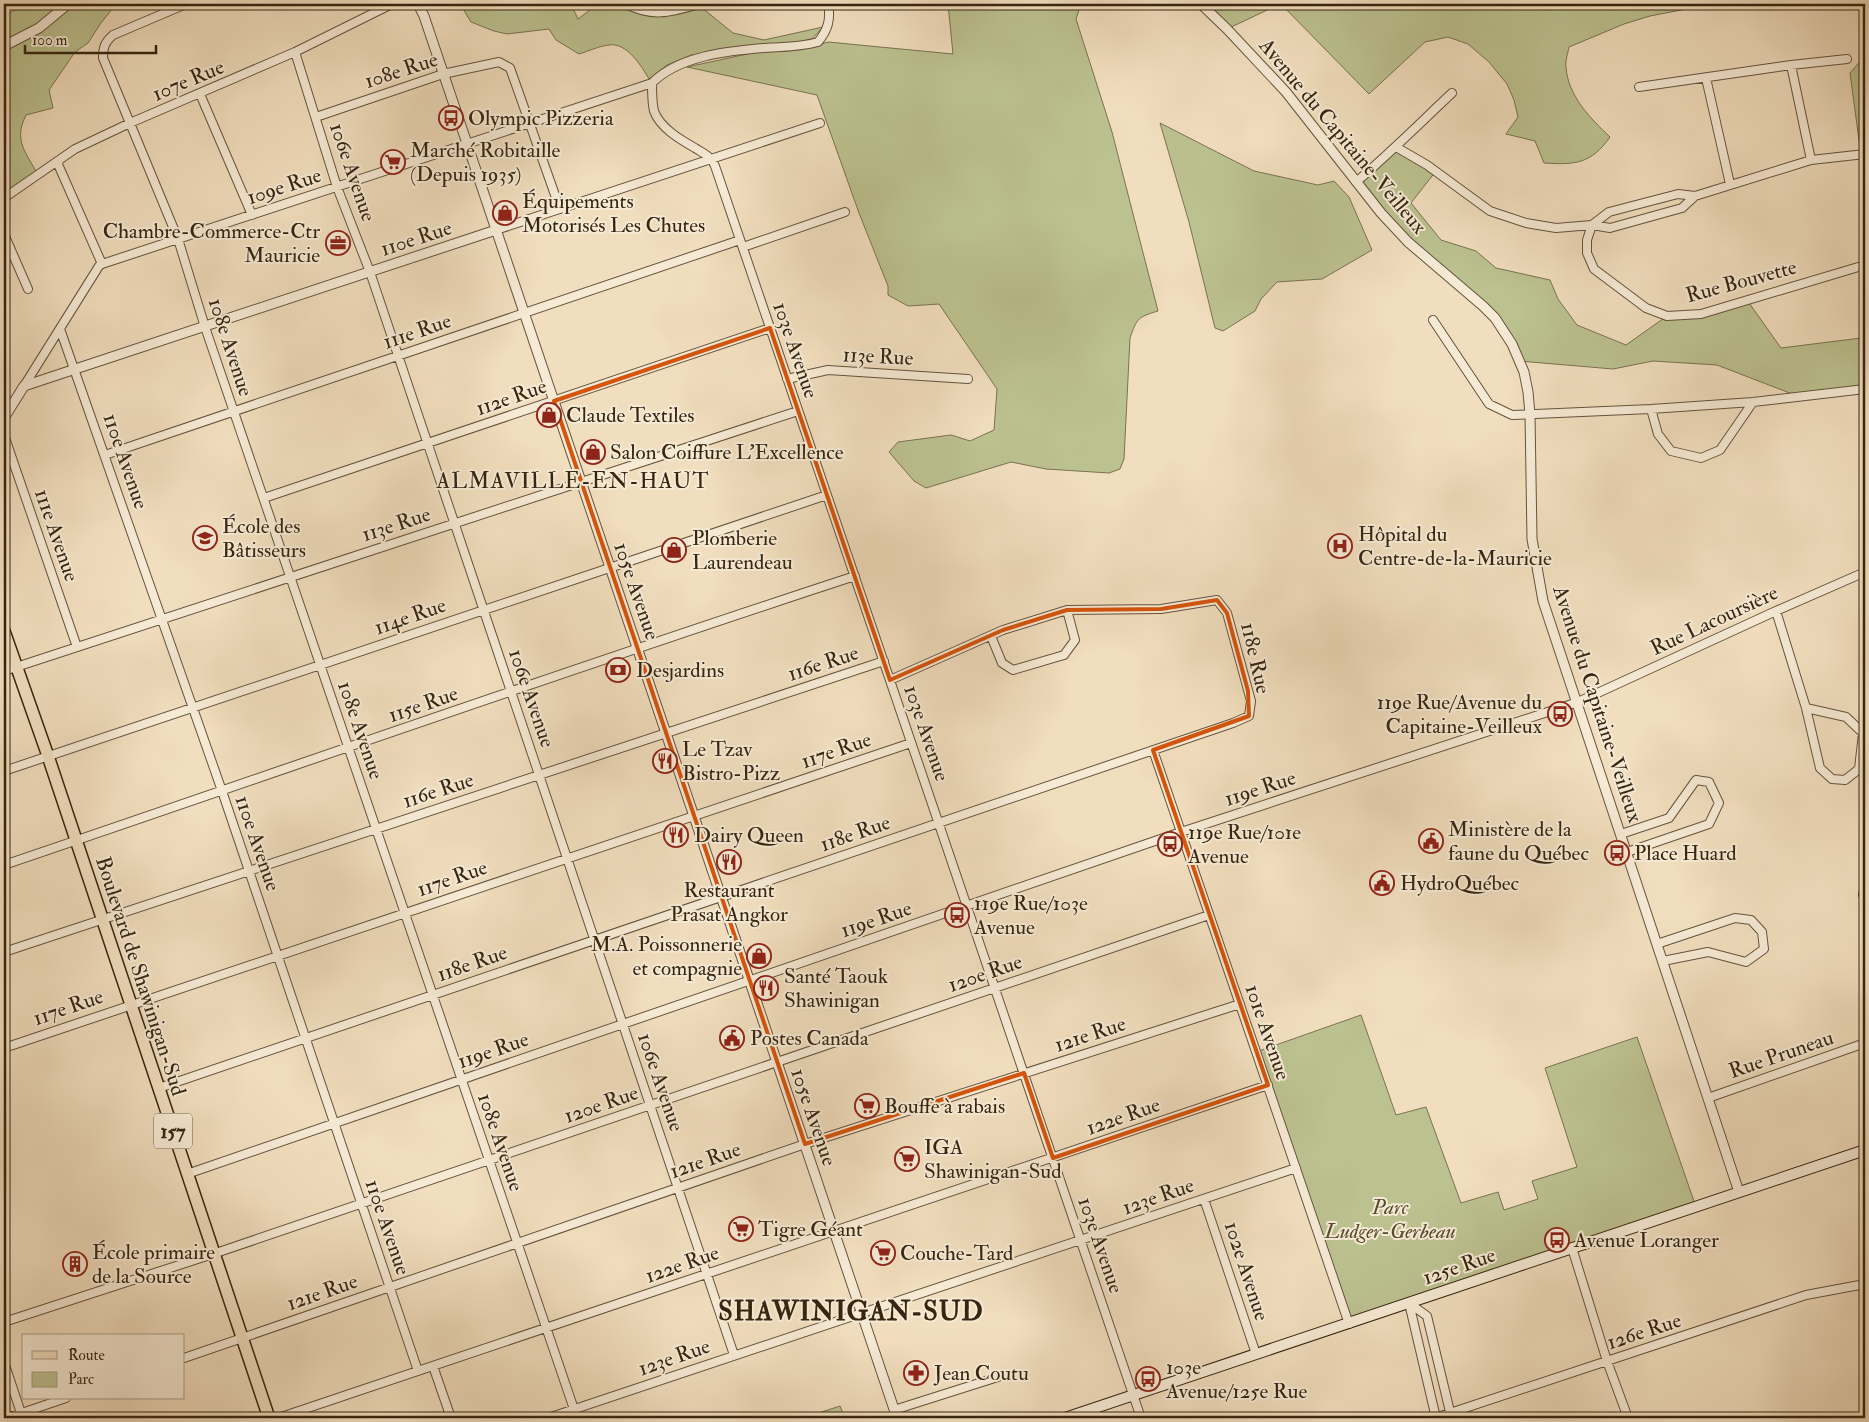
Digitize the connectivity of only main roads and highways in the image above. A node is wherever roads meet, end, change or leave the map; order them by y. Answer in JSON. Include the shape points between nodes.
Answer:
{"nodes":[{"id":1,"x":4,"y":631,"type":"edge"},
{"id":2,"x":1865,"y":1150,"type":"edge"},
{"id":3,"x":269,"y":1418,"type":"edge"},
{"id":4,"x":1066,"y":1418,"type":"edge"}],
"edges":[{"from":1,"to":3,"type":"main road","name":"Boulevard de Shawinigan-Sud","number":"157"},
{"from":2,"to":4,"type":"main road","name":"125e Rue"}]}
